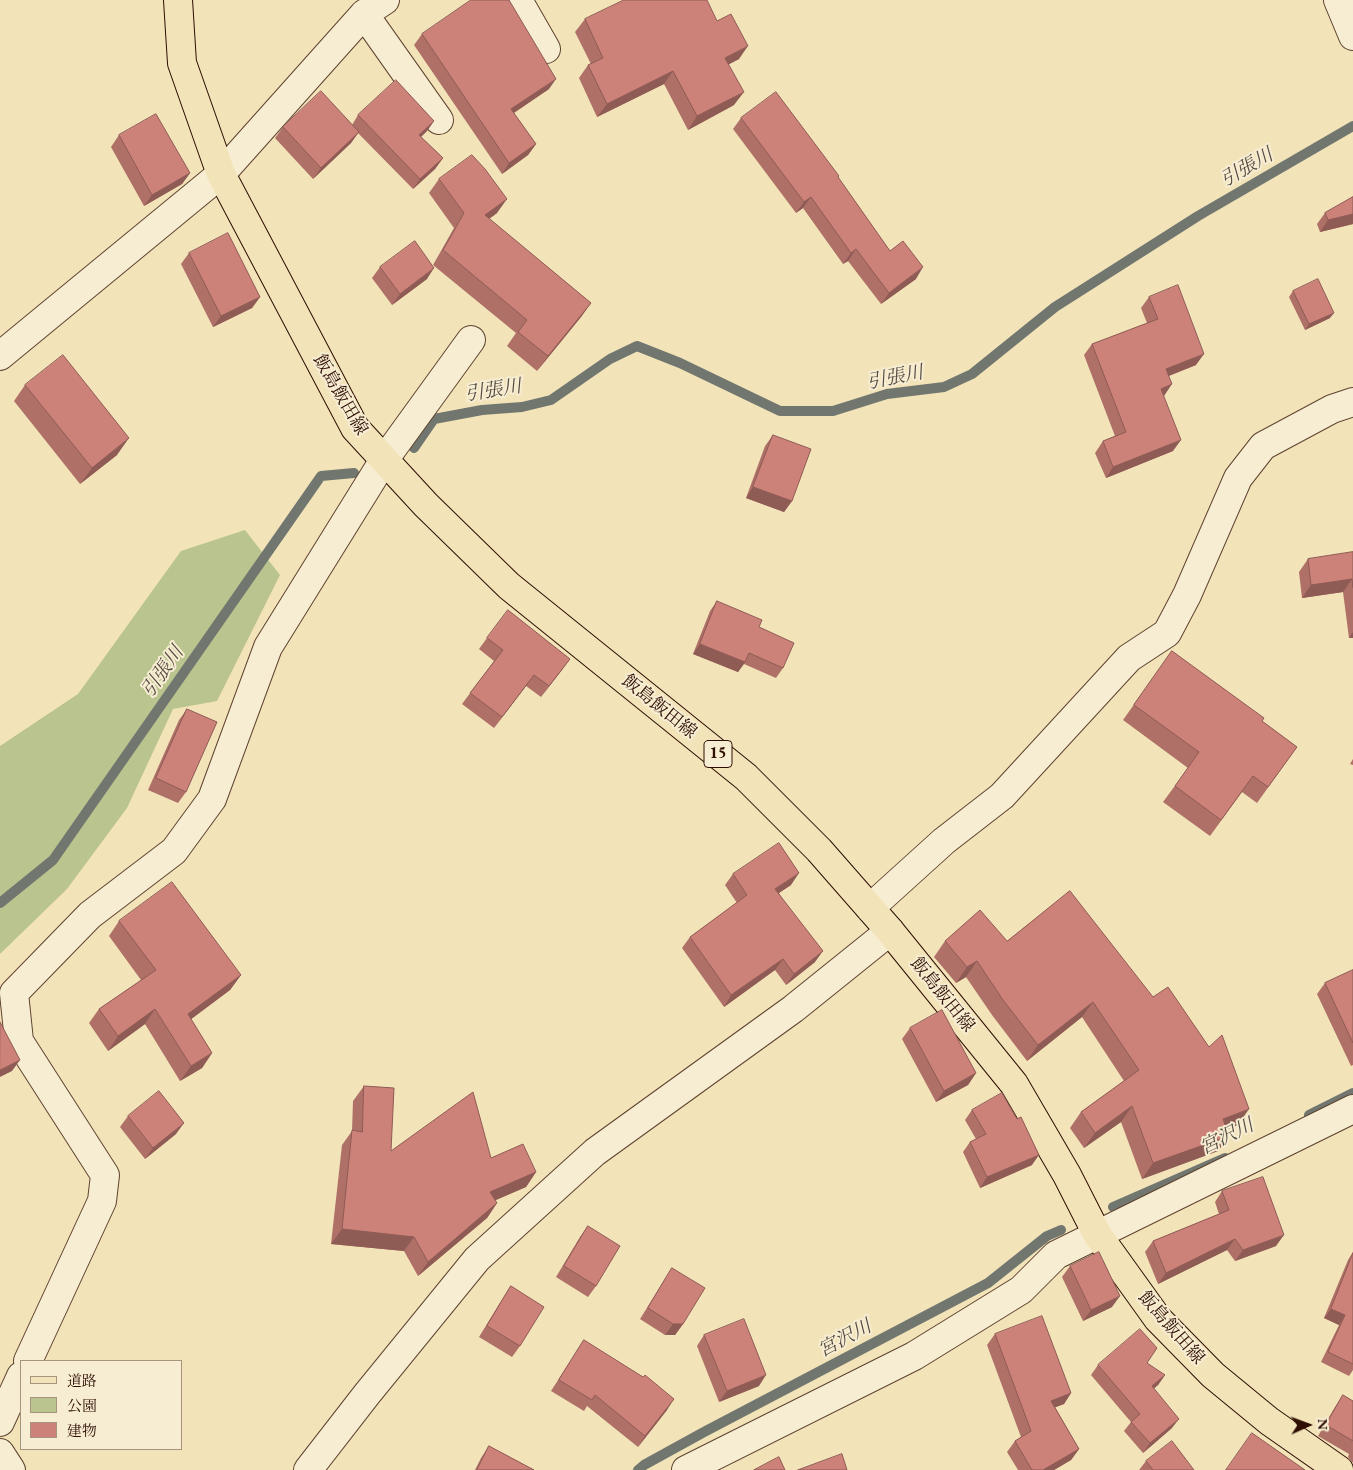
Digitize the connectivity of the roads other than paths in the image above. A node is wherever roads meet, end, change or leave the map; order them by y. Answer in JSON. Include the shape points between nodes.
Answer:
{"nodes":[{"id":1,"x":178,"y":0,"type":"edge"},
{"id":2,"x":518,"y":0,"type":"edge"},
{"id":3,"x":1338,"y":0,"type":"edge"},
{"id":4,"x":375,"y":7,"type":"edge"},
{"id":5,"x":1353,"y":36,"type":"edge"},
{"id":6,"x":546,"y":49,"type":"dead end"},
{"id":7,"x":439,"y":120,"type":"dead end"},
{"id":8,"x":221,"y":174,"type":"junction"},
{"id":9,"x":471,"y":340,"type":"dead end"},
{"id":10,"x":0,"y":356,"type":"edge"},
{"id":11,"x":1353,"y":402,"type":"edge"},
{"id":12,"x":384,"y":460,"type":"junction"},
{"id":13,"x":870,"y":908,"type":"junction"},
{"id":14,"x":890,"y":931,"type":"junction"},
{"id":15,"x":7,"y":996,"type":"edge"},
{"id":16,"x":1353,"y":1109,"type":"edge"},
{"id":17,"x":1097,"y":1234,"type":"junction"},
{"id":18,"x":28,"y":1360,"type":"edge"},
{"id":19,"x":20,"y":1378,"type":"edge"},
{"id":20,"x":0,"y":1422,"type":"edge"},
{"id":21,"x":0,"y":1452,"type":"edge"},
{"id":22,"x":11,"y":1470,"type":"edge"},
{"id":23,"x":308,"y":1470,"type":"edge"},
{"id":24,"x":686,"y":1470,"type":"edge"},
{"id":25,"x":1339,"y":1470,"type":"edge"}],
"edges":[{"from":1,"to":8,"type":"main road","name":"飯島飯田線","number":"15","via":[[182,63]]},
{"from":2,"to":6,"type":"street"},
{"from":3,"to":5,"type":"street"},
{"from":4,"to":7,"type":"street"},
{"from":4,"to":8,"type":"street"},
{"from":8,"to":10,"type":"street"},
{"from":8,"to":12,"type":"main road","name":"飯島飯田線","number":"15","via":[[355,428]]},
{"from":9,"to":12,"type":"street"},
{"from":11,"to":13,"type":"street","via":[[1332,409],[1263,446],[1238,478],[1167,633],[1129,658],[1002,796],[944,841]]},
{"from":12,"to":13,"type":"main road","name":"飯島飯田線","number":"15","via":[[432,512],[509,586],[746,777],[819,850]]},
{"from":12,"to":15,"type":"street","via":[[268,647],[212,798],[174,852],[90,915]]},
{"from":13,"to":14,"type":"main road","name":"飯島飯田線","number":"15"},
{"from":14,"to":17,"type":"main road","name":"飯島飯田線","number":"15","via":[[1014,1084]]},
{"from":14,"to":23,"type":"street","via":[[792,1009],[595,1152],[477,1259]]},
{"from":15,"to":18,"type":"street","via":[[19,1041],[104,1175],[102,1201]]},
{"from":16,"to":17,"type":"street"},
{"from":17,"to":24,"type":"street","via":[[1056,1255],[1021,1290],[914,1356]]},
{"from":17,"to":25,"type":"main road","name":"飯島飯田線","number":"15","via":[[1158,1319],[1213,1375]]},
{"from":19,"to":20,"type":"street"},
{"from":21,"to":22,"type":"street"}]}
